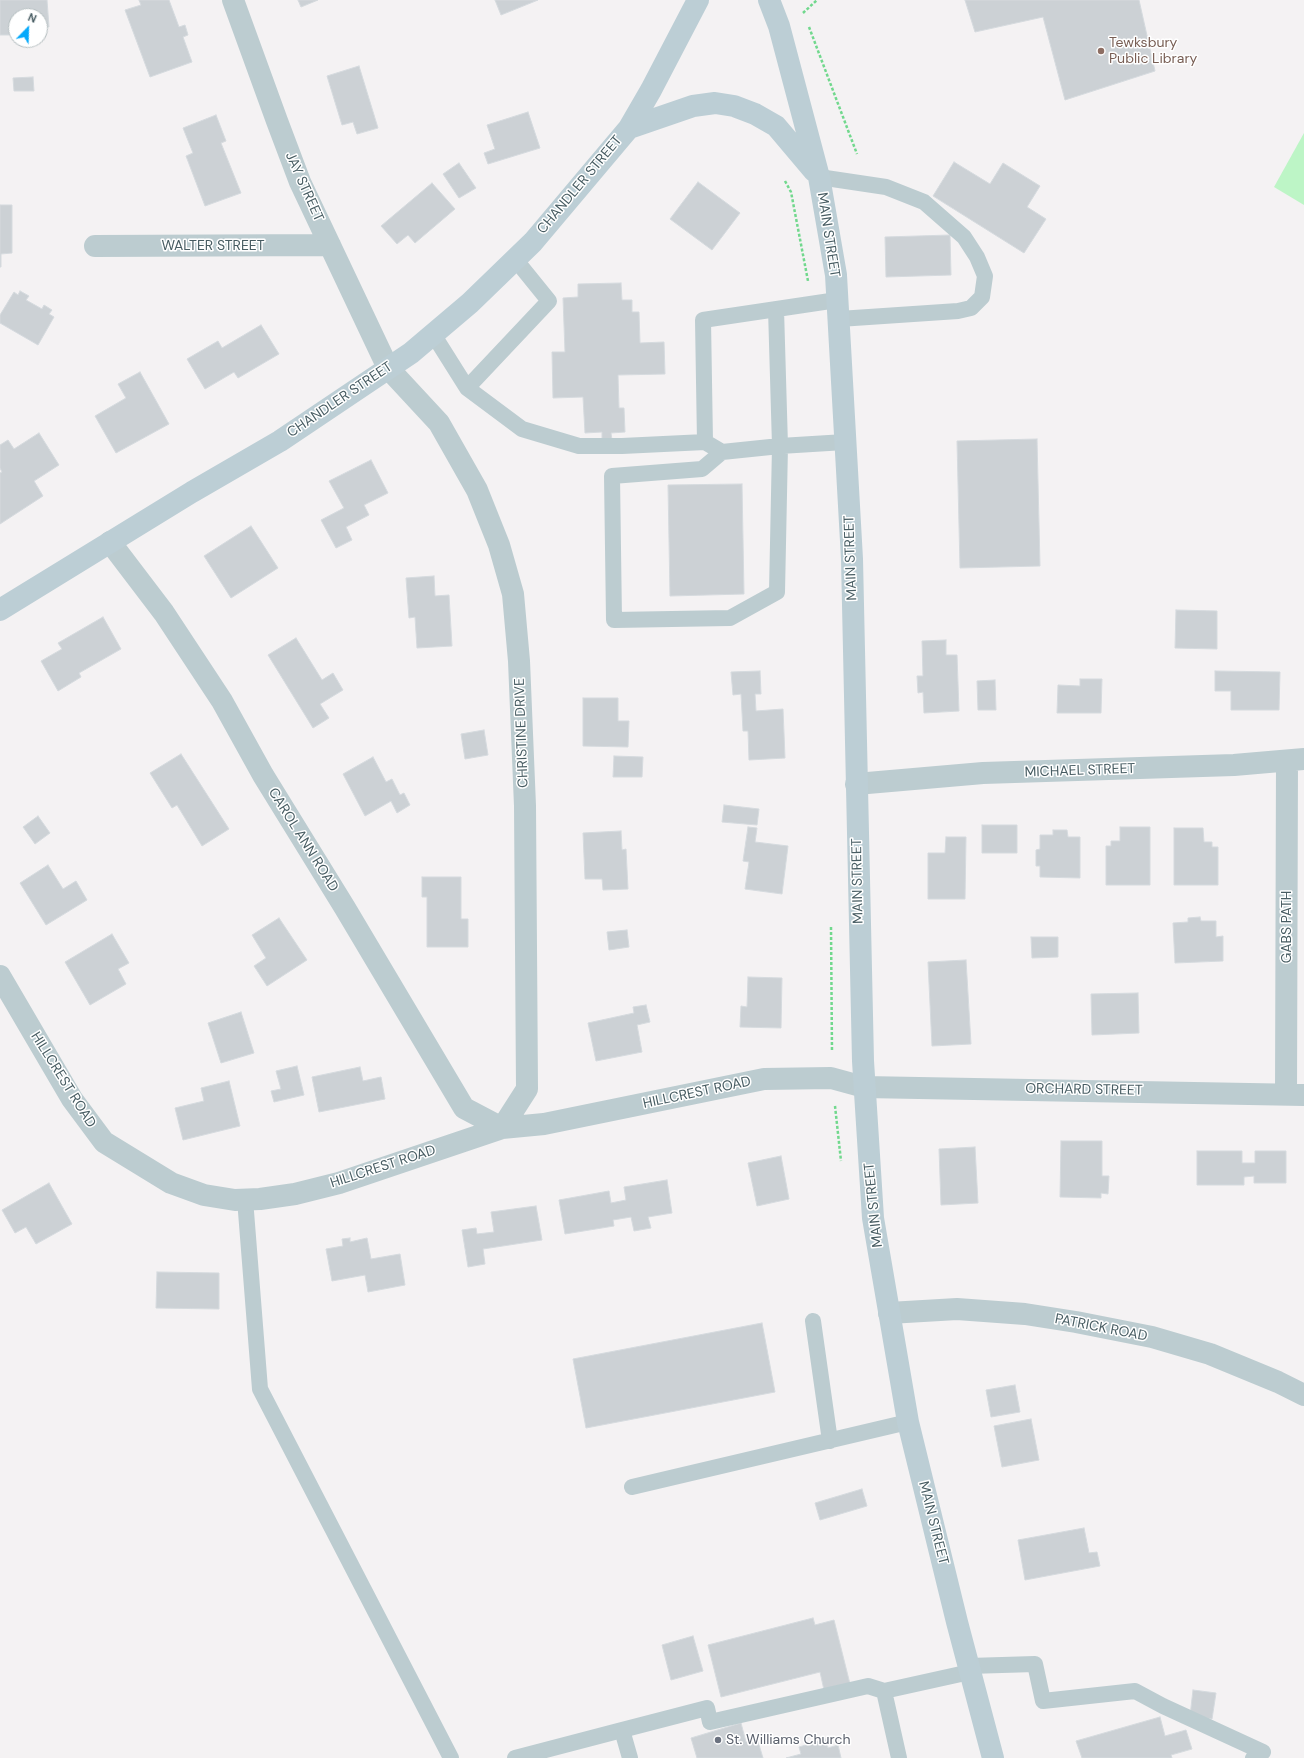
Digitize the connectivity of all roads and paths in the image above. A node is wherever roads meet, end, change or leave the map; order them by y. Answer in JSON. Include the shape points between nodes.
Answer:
{"nodes":[{"id":1,"x":233,"y":0,"type":"edge"},
{"id":2,"x":698,"y":0,"type":"edge"},
{"id":3,"x":769,"y":0,"type":"edge"},
{"id":4,"x":817,"y":0,"type":"edge"},
{"id":5,"x":806,"y":19,"type":"dead end"},
{"id":6,"x":808,"y":26,"type":"dead end"},
{"id":7,"x":629,"y":128,"type":"junction"},
{"id":8,"x":857,"y":154,"type":"dead end"},
{"id":9,"x":819,"y":177,"type":"junction"},
{"id":10,"x":784,"y":179,"type":"dead end"},
{"id":11,"x":330,"y":245,"type":"junction"},
{"id":12,"x":95,"y":246,"type":"dead end"},
{"id":13,"x":515,"y":259,"type":"junction"},
{"id":14,"x":812,"y":304,"type":"junction"},
{"id":15,"x":776,"y":309,"type":"junction"},
{"id":16,"x":838,"y":309,"type":"junction"},
{"id":17,"x":434,"y":334,"type":"junction"},
{"id":18,"x":388,"y":368,"type":"junction"},
{"id":19,"x":467,"y":388,"type":"junction"},
{"id":20,"x":705,"y":442,"type":"junction"},
{"id":21,"x":845,"y":442,"type":"junction"},
{"id":22,"x":780,"y":446,"type":"junction"},
{"id":23,"x":722,"y":452,"type":"junction"},
{"id":24,"x":110,"y":542,"type":"junction"},
{"id":25,"x":0,"y":610,"type":"edge"},
{"id":26,"x":1295,"y":760,"type":"edge"},
{"id":27,"x":856,"y":784,"type":"junction"},
{"id":28,"x":831,"y":921,"type":"dead end"},
{"id":29,"x":0,"y":976,"type":"edge"},
{"id":30,"x":831,"y":1078,"type":"junction"},
{"id":31,"x":864,"y":1087,"type":"junction"},
{"id":32,"x":1295,"y":1094,"type":"edge"},
{"id":33,"x":502,"y":1128,"type":"junction"},
{"id":34,"x":841,"y":1167,"type":"dead end"},
{"id":35,"x":245,"y":1200,"type":"junction"},
{"id":36,"x":888,"y":1313,"type":"junction"},
{"id":37,"x":813,"y":1321,"type":"dead end"},
{"id":38,"x":1304,"y":1395,"type":"edge"},
{"id":39,"x":908,"y":1422,"type":"junction"},
{"id":40,"x":830,"y":1441,"type":"junction"},
{"id":41,"x":632,"y":1487,"type":"dead end"},
{"id":42,"x":970,"y":1669,"type":"junction"},
{"id":43,"x":884,"y":1691,"type":"junction"},
{"id":44,"x":622,"y":1730,"type":"junction"},
{"id":45,"x":451,"y":1758,"type":"edge"},
{"id":46,"x":515,"y":1758,"type":"edge"},
{"id":47,"x":630,"y":1758,"type":"edge"},
{"id":48,"x":899,"y":1758,"type":"edge"},
{"id":49,"x":993,"y":1758,"type":"edge"},
{"id":50,"x":1253,"y":1758,"type":"edge"}],
"edges":[{"from":1,"to":11,"type":"street","name":"JAY STREET","via":[[300,182]]},
{"from":2,"to":7,"type":"main road","name":"CHANDLER STREET"},
{"from":3,"to":9,"type":"main road","name":"MAIN STREET","via":[[779,26]]},
{"from":4,"to":5,"type":"path","via":[[803,12]]},
{"from":6,"to":8,"type":"path"},
{"from":7,"to":9,"type":"main road","name":"CHANDLER STREET","via":[[693,106],[715,103],[734,106],[776,126]]},
{"from":7,"to":13,"type":"main road","name":"CHANDLER STREET"},
{"from":9,"to":16,"type":"main road","name":"MAIN STREET","via":[[836,275]]},
{"from":9,"to":16,"type":"lane","via":[[886,187],[924,202],[964,237],[985,276],[982,296],[971,308],[958,311]]},
{"from":10,"to":14,"type":"path","via":[[791,192]]},
{"from":11,"to":12,"type":"street","name":"WALTER STREET"},
{"from":11,"to":18,"type":"street","name":"JAY STREET"},
{"from":13,"to":17,"type":"main road","name":"CHANDLER STREET"},
{"from":13,"to":19,"type":"lane","via":[[549,300]]},
{"from":14,"to":15,"type":"lane"},
{"from":14,"to":16,"type":"lane"},
{"from":15,"to":20,"type":"lane","via":[[703,320]]},
{"from":15,"to":22,"type":"lane"},
{"from":16,"to":21,"type":"main road","name":"MAIN STREET"},
{"from":17,"to":18,"type":"main road","name":"CHANDLER STREET"},
{"from":17,"to":19,"type":"lane"},
{"from":18,"to":24,"type":"main road","name":"CHANDLER STREET","via":[[280,441]]},
{"from":18,"to":33,"type":"street","name":"CHRISTINE DRIVE","via":[[439,423],[478,490],[499,545],[513,594],[519,660],[525,806],[527,1089]]},
{"from":19,"to":20,"type":"lane","via":[[522,429],[579,446]]},
{"from":20,"to":23,"type":"lane"},
{"from":21,"to":22,"type":"lane"},
{"from":21,"to":27,"type":"main road","name":"MAIN STREET","via":[[852,559]]},
{"from":22,"to":23,"type":"lane"},
{"from":22,"to":23,"type":"lane","via":[[778,592],[730,618],[614,620],[612,476],[702,469]]},
{"from":24,"to":25,"type":"main road","name":"CHANDLER STREET"},
{"from":24,"to":33,"type":"street","name":"CAROL ANN ROAD","via":[[164,613],[222,700],[263,775],[464,1108]]},
{"from":26,"to":27,"type":"street","name":"MICHAEL STREET","via":[[1196,767],[983,773]]},
{"from":26,"to":32,"type":"street","name":"GABS PATH"},
{"from":27,"to":31,"type":"main road","name":"MAIN STREET"},
{"from":28,"to":30,"type":"path"},
{"from":29,"to":35,"type":"street","name":"HILLCREST ROAD","via":[[72,1099],[104,1142],[171,1183],[204,1194]]},
{"from":30,"to":31,"type":"street","name":"HILLCREST ROAD"},
{"from":30,"to":33,"type":"street","name":"HILLCREST ROAD","via":[[764,1079],[544,1124]]},
{"from":30,"to":34,"type":"path"},
{"from":31,"to":32,"type":"street","name":"ORCHARD STREET"},
{"from":31,"to":36,"type":"main road","name":"MAIN STREET","via":[[873,1218]]},
{"from":33,"to":35,"type":"street","name":"HILLCREST ROAD","via":[[339,1183],[295,1194]]},
{"from":35,"to":45,"type":"lane","via":[[260,1389]]},
{"from":36,"to":38,"type":"street","name":"PATRICK ROAD","via":[[957,1309],[1025,1314],[1076,1322],[1152,1337],[1210,1354]]},
{"from":36,"to":39,"type":"main road","name":"MAIN STREET"},
{"from":37,"to":40,"type":"lane"},
{"from":39,"to":40,"type":"lane"},
{"from":39,"to":42,"type":"main road","name":"MAIN STREET"},
{"from":40,"to":41,"type":"lane"},
{"from":42,"to":43,"type":"lane"},
{"from":42,"to":49,"type":"main road","name":"MAIN STREET"},
{"from":42,"to":50,"type":"lane","via":[[1035,1664],[1043,1701],[1135,1691],[1263,1752]]},
{"from":43,"to":44,"type":"lane","via":[[868,1686],[710,1722],[707,1708]]},
{"from":43,"to":48,"type":"lane"},
{"from":44,"to":46,"type":"lane"},
{"from":44,"to":47,"type":"lane"}]}
